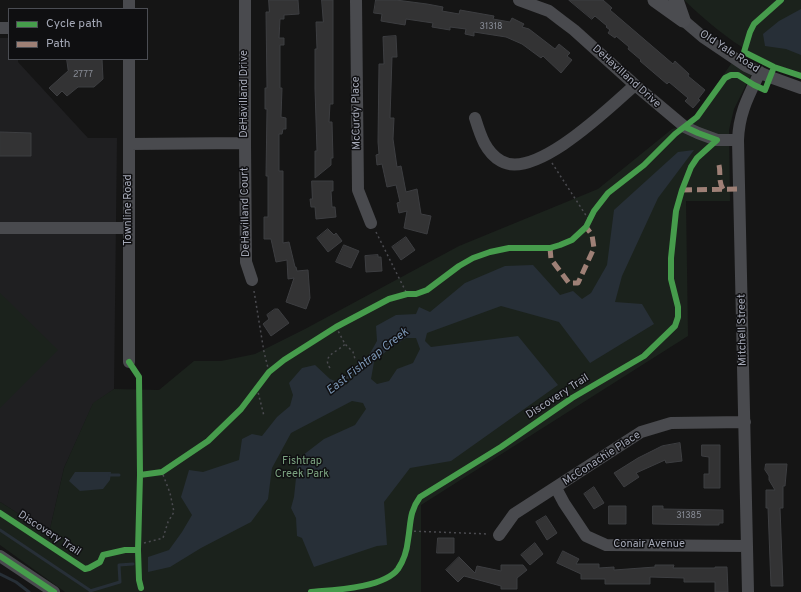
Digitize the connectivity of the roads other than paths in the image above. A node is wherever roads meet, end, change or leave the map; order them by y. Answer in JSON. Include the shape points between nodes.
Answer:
{"nodes":[{"id":1,"x":245,"y":0,"type":"edge"},
{"id":2,"x":356,"y":0,"type":"edge"},
{"id":3,"x":519,"y":0,"type":"edge"},
{"id":4,"x":655,"y":0,"type":"edge"},
{"id":5,"x":670,"y":0,"type":"edge"},
{"id":6,"x":676,"y":0,"type":"edge"},
{"id":7,"x":683,"y":20,"type":"junction"},
{"id":8,"x":129,"y":60,"type":"edge"},
{"id":9,"x":760,"y":72,"type":"junction"},
{"id":10,"x":635,"y":85,"type":"junction"},
{"id":11,"x":801,"y":88,"type":"edge"},
{"id":12,"x":475,"y":118,"type":"dead end"},
{"id":13,"x":738,"y":140,"type":"junction"},
{"id":14,"x":129,"y":144,"type":"junction"},
{"id":15,"x":245,"y":144,"type":"junction"},
{"id":16,"x":371,"y":223,"type":"road end"},
{"id":17,"x":0,"y":228,"type":"edge"},
{"id":18,"x":129,"y":228,"type":"junction"},
{"id":19,"x":252,"y":280,"type":"road end"},
{"id":20,"x":129,"y":362,"type":"dead end"},
{"id":21,"x":745,"y":422,"type":"junction"},
{"id":22,"x":556,"y":488,"type":"junction"},
{"id":23,"x":499,"y":535,"type":"road end"},
{"id":24,"x":747,"y":546,"type":"junction"},
{"id":25,"x":0,"y":556,"type":"edge"},
{"id":26,"x":54,"y":592,"type":"edge"},
{"id":27,"x":748,"y":592,"type":"edge"}],
"edges":[{"from":1,"to":15,"type":"street","name":"DeHavilland Drive"},
{"from":2,"to":16,"type":"street","name":"McCurdy Place","via":[[358,190]]},
{"from":3,"to":10,"type":"street","name":"DeHavilland Drive","via":[[549,11],[562,20]]},
{"from":4,"to":7,"type":"main road"},
{"from":5,"to":7,"type":"street","name":"Old Yale Road"},
{"from":6,"to":7,"type":"main road"},
{"from":7,"to":9,"type":"street","name":"Old Yale Road","via":[[703,37],[746,66]]},
{"from":8,"to":14,"type":"street","name":"Townline Road"},
{"from":9,"to":11,"type":"street","name":"Old Yale Road"},
{"from":9,"to":13,"type":"street","name":"Mitchell Street","via":[[742,111]]},
{"from":10,"to":12,"type":"street","via":[[579,134],[547,155],[529,162],[502,162],[492,155]]},
{"from":10,"to":13,"type":"street","name":"DeHavilland Drive","via":[[685,127],[716,140]]},
{"from":13,"to":21,"type":"street","name":"Mitchell Street"},
{"from":14,"to":15,"type":"street","name":"DeHavilland Drive"},
{"from":14,"to":18,"type":"street","name":"Townline Road"},
{"from":15,"to":19,"type":"street","name":"DeHavilland Court","via":[[246,262]]},
{"from":17,"to":18,"type":"street"},
{"from":18,"to":20,"type":"street","name":"Townline Road"},
{"from":21,"to":22,"type":"street","name":"McConachie Place","via":[[670,423],[641,432]]},
{"from":21,"to":24,"type":"street","name":"Mitchell Street"},
{"from":22,"to":23,"type":"street","name":"McConachie Place","via":[[514,514]]},
{"from":22,"to":24,"type":"street","name":"Conair Avenue","via":[[586,536],[606,545]]},
{"from":24,"to":27,"type":"street","name":"Mitchell Street"},
{"from":25,"to":26,"type":"street"}]}
